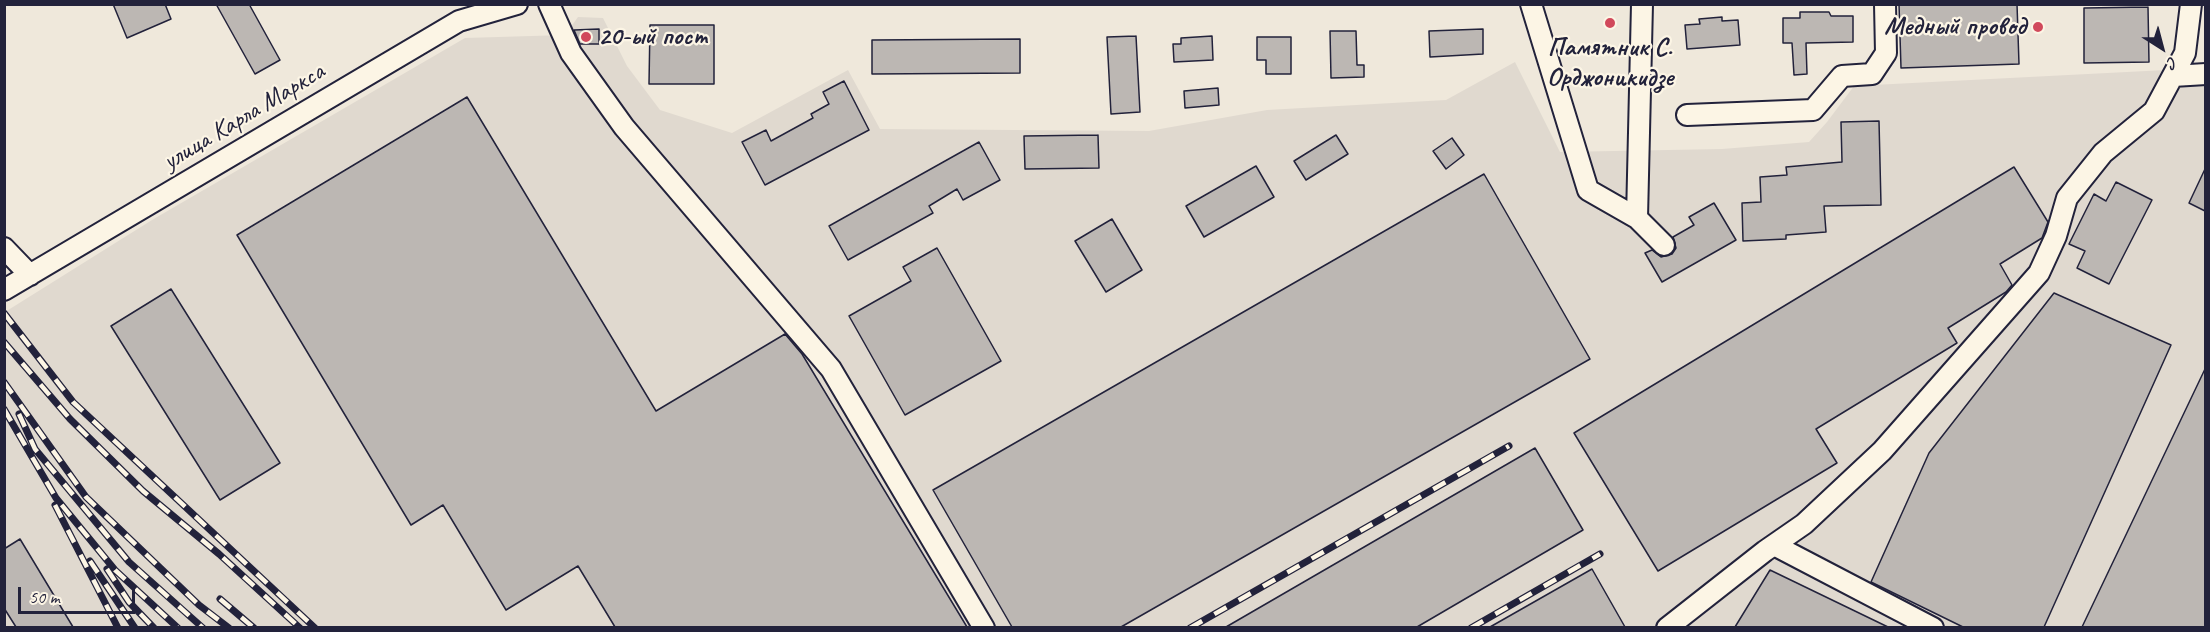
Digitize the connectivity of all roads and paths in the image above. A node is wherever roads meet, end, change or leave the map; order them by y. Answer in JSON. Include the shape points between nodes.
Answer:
{"nodes":[{"id":1,"x":517,"y":4,"type":"edge"},
{"id":2,"x":549,"y":4,"type":"edge"},
{"id":3,"x":1531,"y":4,"type":"edge"},
{"id":4,"x":1642,"y":4,"type":"edge"},
{"id":5,"x":1886,"y":4,"type":"edge"},
{"id":6,"x":2191,"y":4,"type":"edge"},
{"id":7,"x":2205,"y":74,"type":"edge"},
{"id":8,"x":2173,"y":76,"type":"junction"},
{"id":9,"x":1687,"y":115,"type":"dead end"},
{"id":10,"x":1637,"y":218,"type":"junction"},
{"id":11,"x":1664,"y":245,"type":"dead end"},
{"id":12,"x":4,"y":248,"type":"edge"},
{"id":13,"x":30,"y":275,"type":"junction"},
{"id":14,"x":4,"y":290,"type":"edge"},
{"id":15,"x":1774,"y":545,"type":"junction"},
{"id":16,"x":984,"y":627,"type":"edge"},
{"id":17,"x":1667,"y":627,"type":"edge"},
{"id":18,"x":1933,"y":627,"type":"edge"}],
"edges":[{"from":1,"to":13,"type":"street","name":"улица Карла Маркса","via":[[459,21]]},
{"from":2,"to":16,"type":"street","via":[[571,53],[624,127],[831,369]]},
{"from":3,"to":10,"type":"street","via":[[1588,190]]},
{"from":4,"to":10,"type":"street"},
{"from":5,"to":9,"type":"street","via":[[1886,53],[1872,74],[1842,75],[1813,110]]},
{"from":6,"to":8,"type":"street","via":[[2185,53]]},
{"from":7,"to":8,"type":"street"},
{"from":8,"to":15,"type":"street","via":[[2154,111],[2103,153],[2067,198],[2056,237],[2039,273],[1882,451],[1804,524]]},
{"from":10,"to":11,"type":"street"},
{"from":12,"to":13,"type":"street"},
{"from":13,"to":14,"type":"street","name":"улица Карла Маркса"},
{"from":15,"to":17,"type":"street"},
{"from":15,"to":18,"type":"street"}]}
